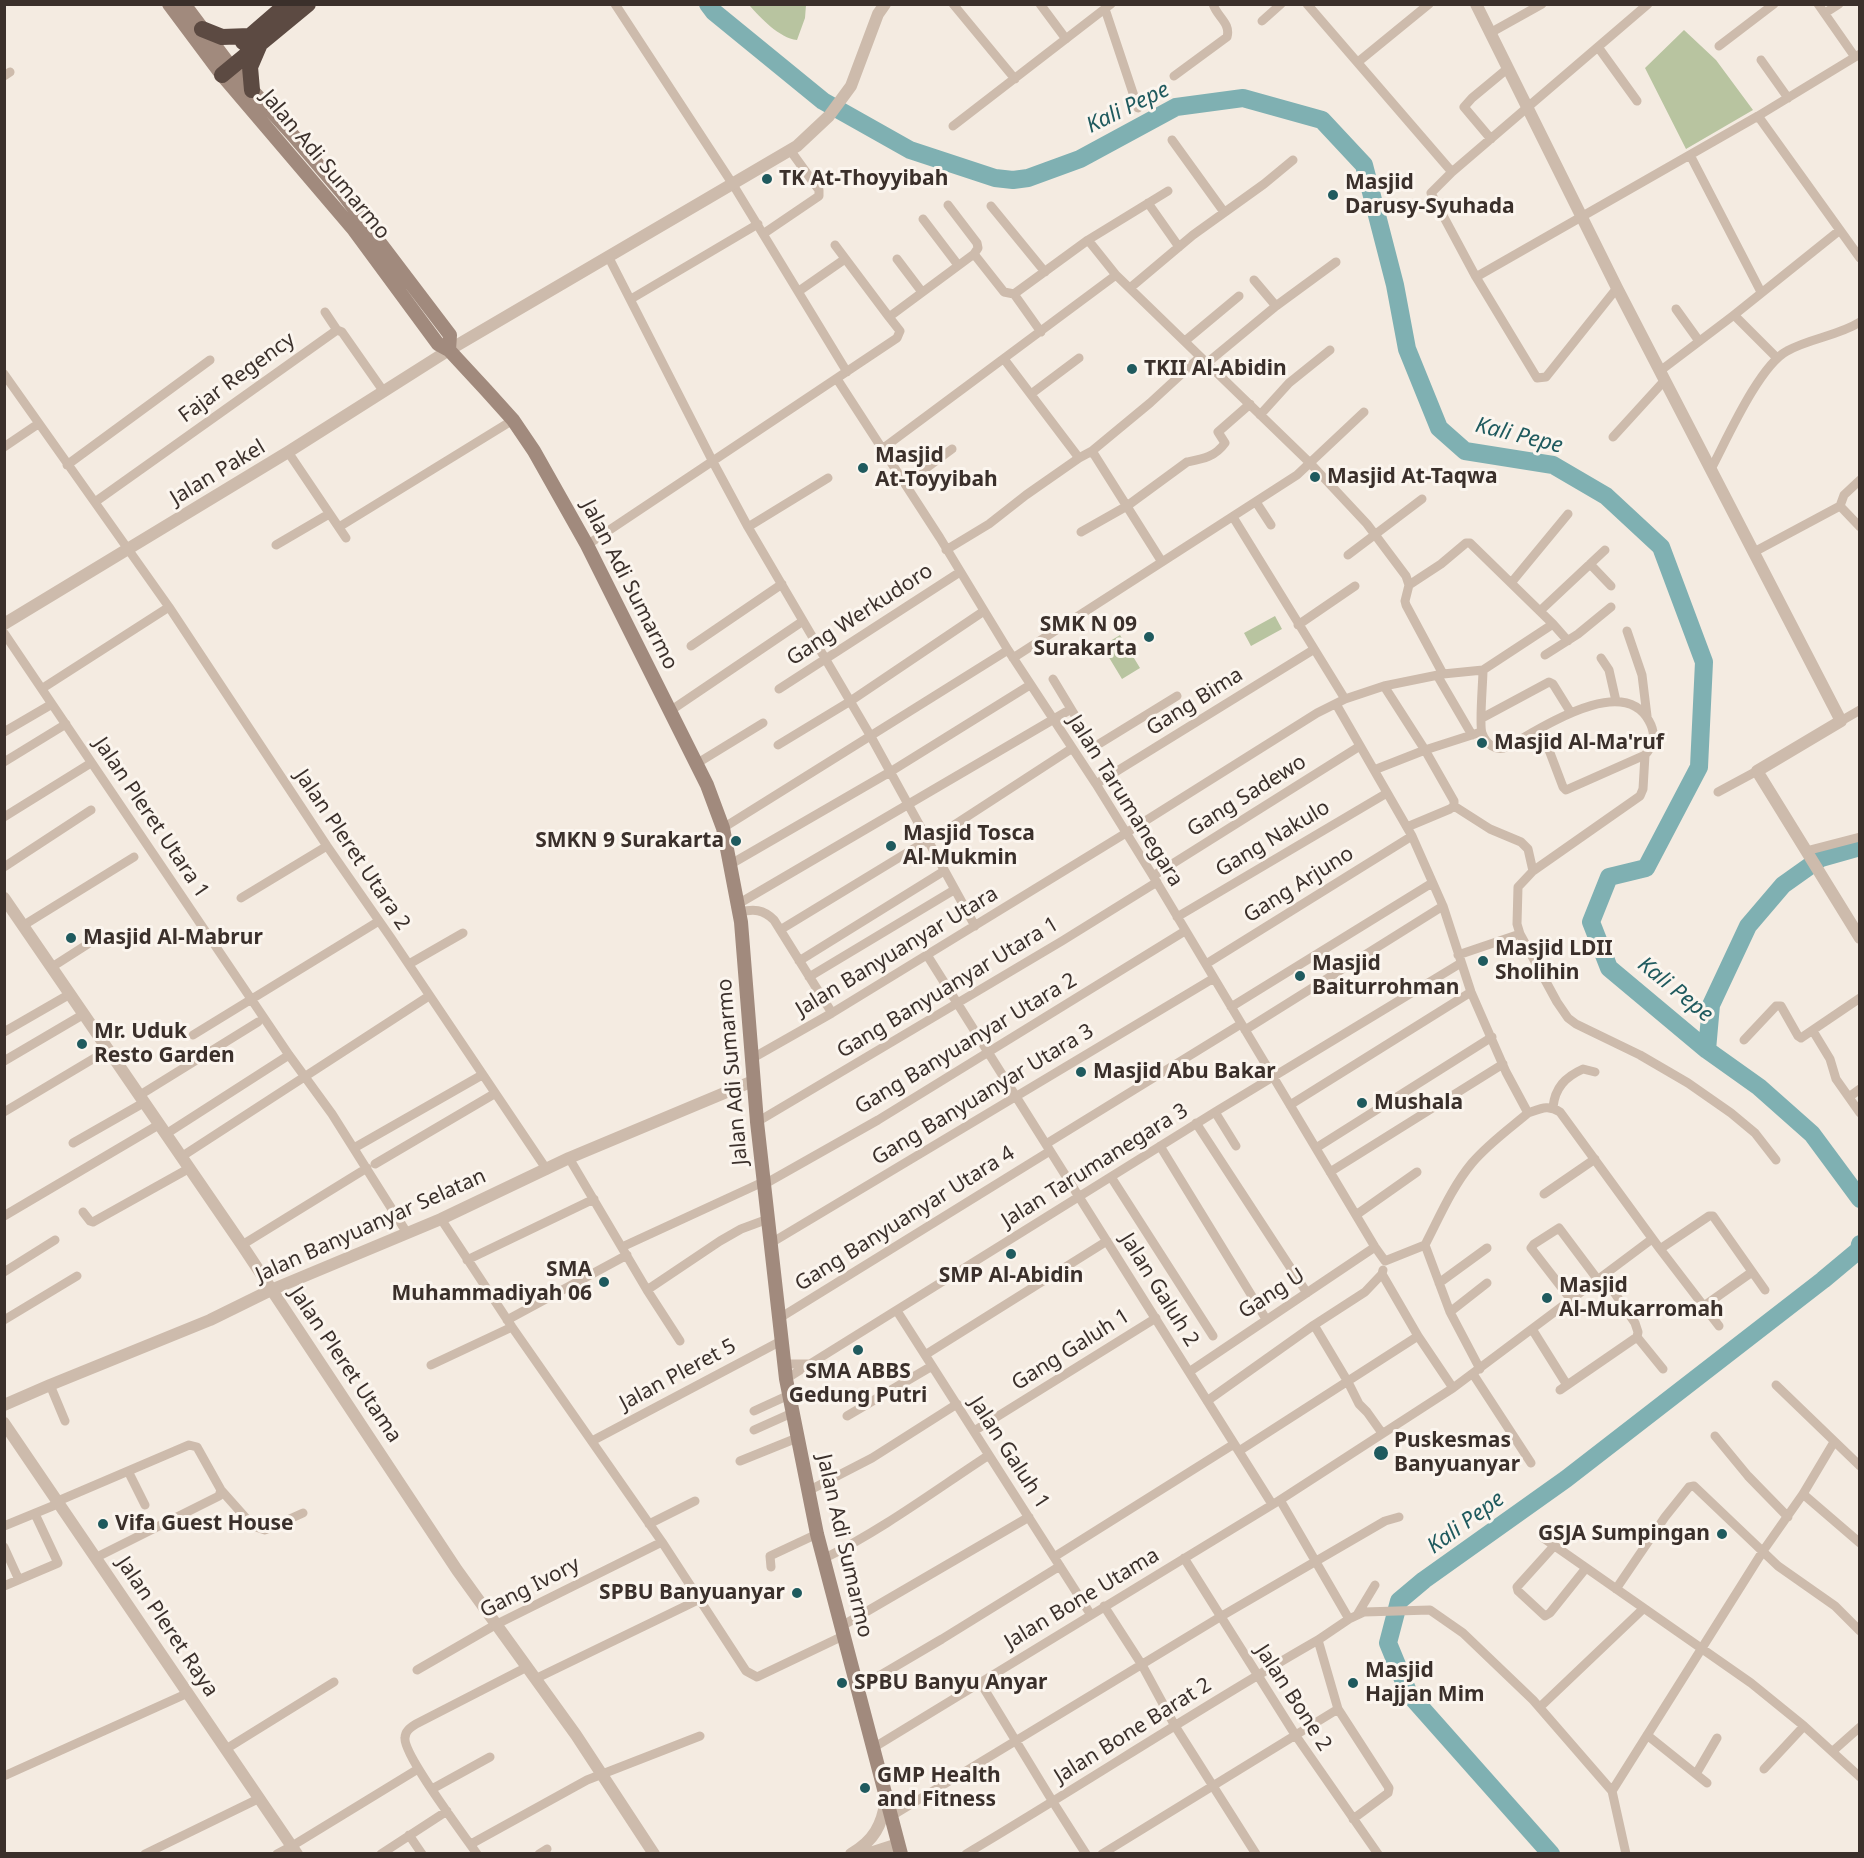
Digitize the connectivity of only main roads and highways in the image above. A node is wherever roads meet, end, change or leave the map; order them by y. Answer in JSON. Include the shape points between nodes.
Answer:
{"nodes":[{"id":1,"x":169,"y":4,"type":"edge"},
{"id":2,"x":287,"y":4,"type":"edge"},
{"id":3,"x":308,"y":4,"type":"edge"},
{"id":4,"x":186,"y":5,"type":"edge"},
{"id":5,"x":201,"y":29,"type":"junction"},
{"id":6,"x":255,"y":39,"type":"junction"},
{"id":7,"x":223,"y":67,"type":"junction"},
{"id":8,"x":252,"y":90,"type":"junction"},
{"id":9,"x":338,"y":199,"type":"junction"},
{"id":10,"x":899,"y":1849,"type":"edge"}],
"edges":[{"from":1,"to":7,"type":"main road","name":"Jalan Adi Sumarmo"},
{"from":2,"to":6,"type":"highway"},
{"from":3,"to":6,"type":"highway"},
{"from":4,"to":5,"type":"main road","name":"Jalan Adi Sumarmo"},
{"from":5,"to":6,"type":"highway","via":[[222,37]]},
{"from":5,"to":7,"type":"main road","name":"Jalan Adi Sumarmo"},
{"from":6,"to":7,"type":"highway"},
{"from":6,"to":8,"type":"highway","via":[[250,67]]},
{"from":7,"to":8,"type":"main road","name":"Jalan Adi Sumarmo"},
{"from":7,"to":9,"type":"main road","name":"Jalan Adi Sumarmo"},
{"from":8,"to":9,"type":"main road","name":"Jalan Adi Sumarmo"},
{"from":9,"to":10,"type":"main road","name":"Jalan Adi Sumarmo","via":[[438,344],[449,350],[513,420],[534,451],[587,545],[707,785],[723,828],[739,908],[763,1184],[786,1379],[817,1534]]}]}
